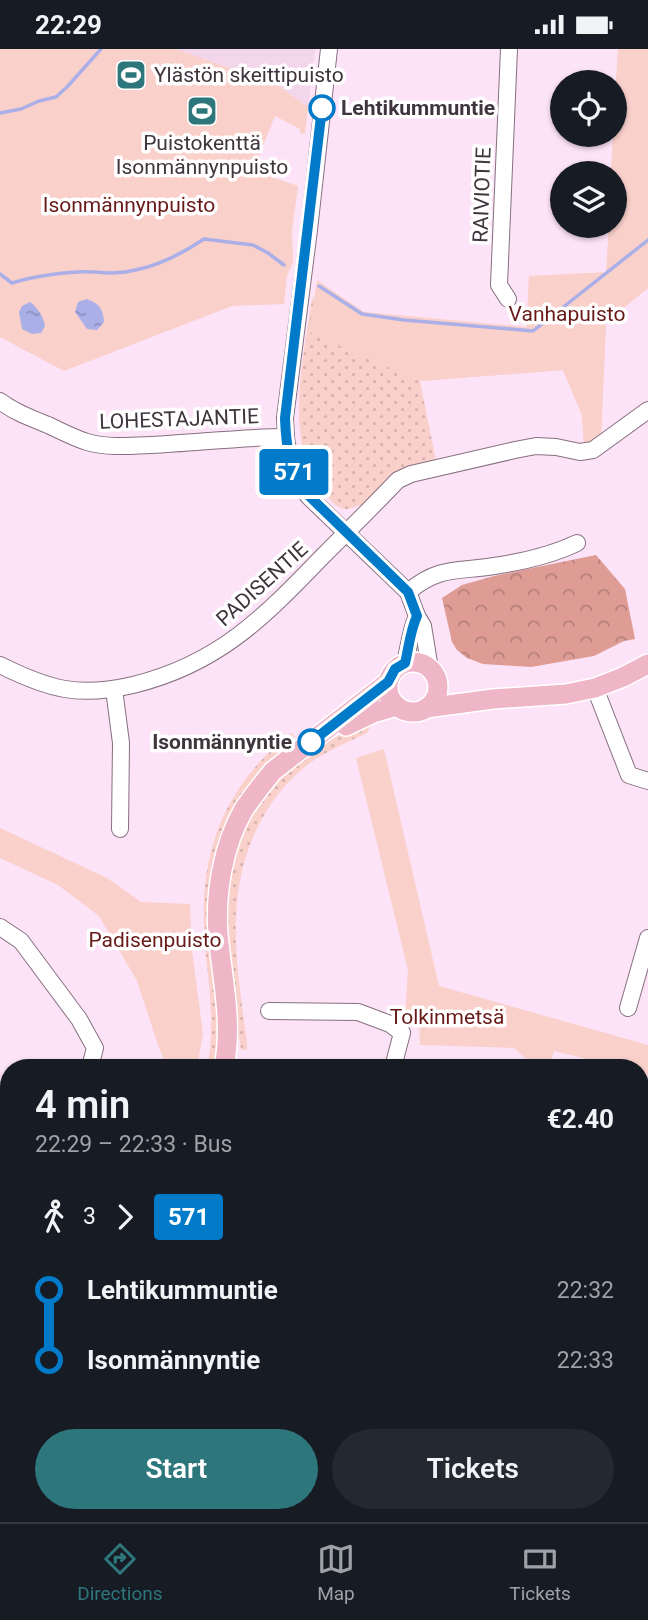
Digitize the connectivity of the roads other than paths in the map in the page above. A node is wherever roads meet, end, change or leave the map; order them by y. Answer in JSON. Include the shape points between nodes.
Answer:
{"nodes":[{"id":1,"x":329,"y":49,"type":"edge"},
{"id":2,"x":509,"y":49,"type":"edge"},
{"id":3,"x":508,"y":299,"type":"dead end"},
{"id":4,"x":0,"y":401,"type":"edge"},
{"id":5,"x":648,"y":409,"type":"edge"},
{"id":6,"x":286,"y":437,"type":"junction"},
{"id":7,"x":347,"y":533,"type":"junction"},
{"id":8,"x":577,"y":543,"type":"dead end"},
{"id":9,"x":408,"y":592,"type":"junction"},
{"id":10,"x":417,"y":616,"type":"junction"},
{"id":11,"x":405,"y":663,"type":"junction"},
{"id":12,"x":648,"y":664,"type":"edge"},
{"id":13,"x":0,"y":665,"type":"edge"},
{"id":14,"x":434,"y":676,"type":"junction"},
{"id":15,"x":388,"y":682,"type":"junction"},
{"id":16,"x":595,"y":688,"type":"junction"},
{"id":17,"x":114,"y":689,"type":"junction"},
{"id":18,"x":493,"y":699,"type":"junction"},
{"id":19,"x":397,"y":706,"type":"junction"},
{"id":20,"x":426,"y":708,"type":"junction"},
{"id":21,"x":316,"y":739,"type":"junction"},
{"id":22,"x":648,"y":781,"type":"edge"},
{"id":23,"x":120,"y":829,"type":"dead end"},
{"id":24,"x":0,"y":927,"type":"edge"},
{"id":25,"x":648,"y":938,"type":"edge"},
{"id":26,"x":628,"y":1007,"type":"dead end"},
{"id":27,"x":269,"y":1011,"type":"dead end"},
{"id":28,"x":92,"y":1059,"type":"edge"},
{"id":29,"x":225,"y":1059,"type":"edge"},
{"id":30,"x":394,"y":1059,"type":"edge"}],
"edges":[{"from":1,"to":6,"type":"street"},
{"from":2,"to":3,"type":"street","name":"RAIVIOTIE","via":[[499,285]]},
{"from":4,"to":6,"type":"street","name":"LOHESTAJANTIE","via":[[76,437],[102,444]]},
{"from":5,"to":7,"type":"street","name":"PADISENTIE","via":[[593,450],[536,446],[411,474],[398,480]]},
{"from":6,"to":7,"type":"street","via":[[300,485]]},
{"from":7,"to":9,"type":"street"},
{"from":7,"to":17,"type":"street","name":"PADISENTIE","via":[[277,604],[209,656],[156,679]]},
{"from":8,"to":9,"type":"street","via":[[497,565],[438,573]]},
{"from":9,"to":10,"type":"street"},
{"from":10,"to":11,"type":"street"},
{"from":10,"to":14,"type":"street"},
{"from":11,"to":14,"type":"main road","via":[[417,662]]},
{"from":11,"to":15,"type":"main road"},
{"from":12,"to":16,"type":"main road"},
{"from":13,"to":17,"type":"street","name":"PADISENTIE","via":[[65,689]]},
{"from":14,"to":18,"type":"main road","via":[[457,691]]},
{"from":14,"to":20,"type":"main road","via":[[435,696]]},
{"from":15,"to":19,"type":"main road"},
{"from":15,"to":21,"type":"main road"},
{"from":16,"to":18,"type":"main road"},
{"from":16,"to":22,"type":"street","via":[[629,775]]},
{"from":17,"to":23,"type":"street","via":[[121,743]]},
{"from":18,"to":20,"type":"main road"},
{"from":19,"to":20,"type":"main road","via":[[412,711]]},
{"from":19,"to":21,"type":"main road"},
{"from":21,"to":29,"type":"main road","via":[[273,771],[259,788],[243,811],[224,862],[217,912],[227,1024]]},
{"from":24,"to":28,"type":"street","via":[[21,941],[79,1019],[95,1048]]},
{"from":25,"to":26,"type":"street"},
{"from":27,"to":30,"type":"street","via":[[358,1012],[390,1024],[402,1033]]}]}
